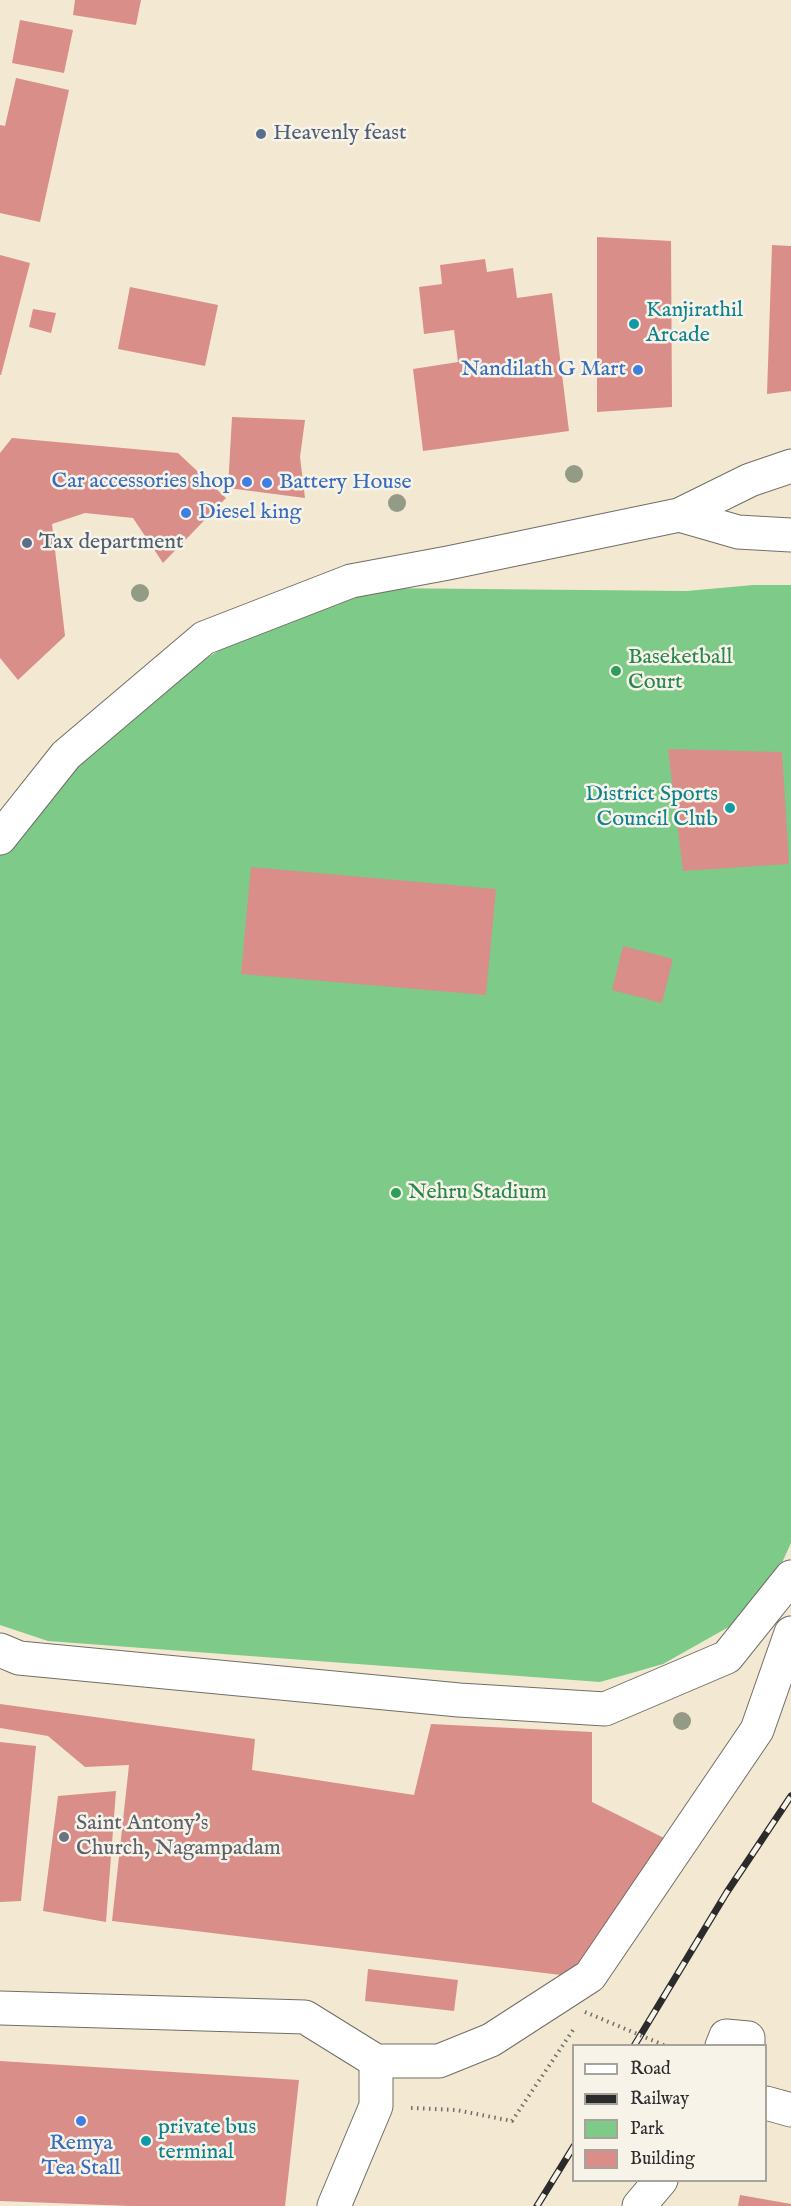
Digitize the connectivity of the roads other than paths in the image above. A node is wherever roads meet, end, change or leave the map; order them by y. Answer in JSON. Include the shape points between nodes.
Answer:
{"nodes":[{"id":1,"x":791,"y":466,"type":"edge"},
{"id":2,"x":679,"y":515,"type":"junction"},
{"id":3,"x":791,"y":535,"type":"edge"},
{"id":4,"x":0,"y":838,"type":"edge"},
{"id":5,"x":791,"y":1577,"type":"edge"},
{"id":6,"x":791,"y":1633,"type":"edge"},
{"id":7,"x":0,"y":1650,"type":"edge"},
{"id":8,"x":0,"y":2008,"type":"edge"},
{"id":9,"x":723,"y":2044,"type":"edge"},
{"id":10,"x":748,"y":2044,"type":"edge"},
{"id":11,"x":376,"y":2061,"type":"junction"},
{"id":12,"x":767,"y":2104,"type":"edge"},
{"id":13,"x":791,"y":2110,"type":"edge"},
{"id":14,"x":660,"y":2182,"type":"edge"},
{"id":15,"x":334,"y":2206,"type":"edge"},
{"id":16,"x":639,"y":2206,"type":"edge"}],
"edges":[{"from":1,"to":2,"type":"main road","via":[[750,480]]},
{"from":2,"to":3,"type":"main road","via":[[738,531]]},
{"from":2,"to":4,"type":"main road","via":[[351,581],[204,638],[66,755]]},
{"from":5,"to":7,"type":"main road","via":[[727,1657],[605,1709],[459,1700],[19,1658]]},
{"from":6,"to":11,"type":"main road","via":[[757,1730],[590,1976],[490,2040],[439,2061]]},
{"from":8,"to":11,"type":"main road","via":[[305,2018]]},
{"from":9,"to":10,"type":"main road","via":[[726,2036],[748,2038]]},
{"from":11,"to":15,"type":"main road","via":[[376,2106]]},
{"from":12,"to":13,"type":"main road"},
{"from":14,"to":16,"type":"main road"}]}
